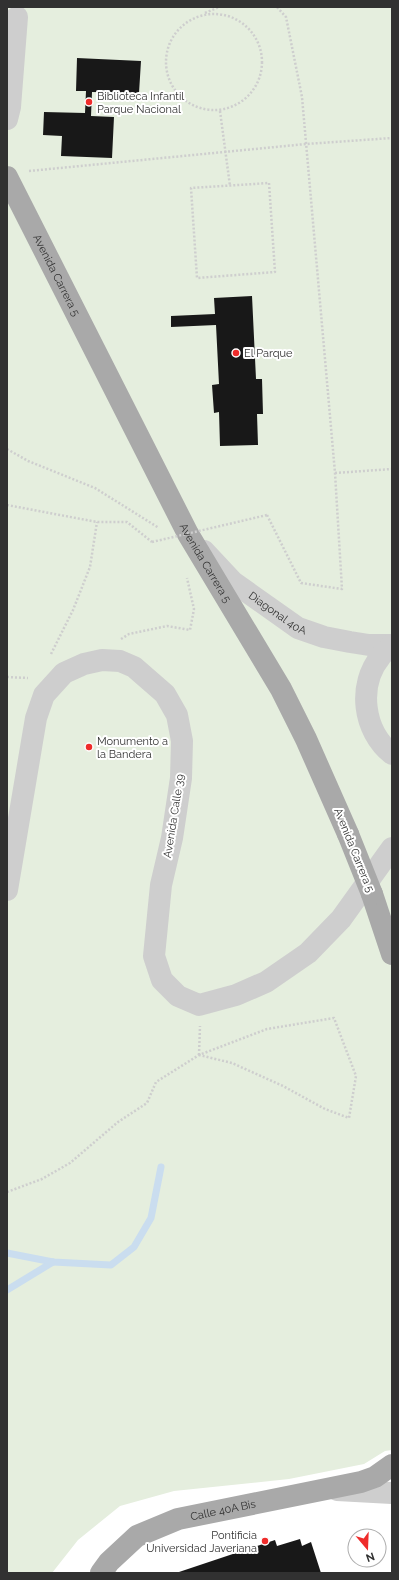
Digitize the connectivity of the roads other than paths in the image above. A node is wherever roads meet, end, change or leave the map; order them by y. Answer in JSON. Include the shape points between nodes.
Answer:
{"nodes":[{"id":1,"x":17,"y":17,"type":"dead end"},
{"id":2,"x":7,"y":119,"type":"edge"},
{"id":3,"x":15,"y":174,"type":"edge"},
{"id":4,"x":179,"y":537,"type":"junction"},
{"id":5,"x":392,"y":645,"type":"edge"},
{"id":6,"x":392,"y":754,"type":"edge"},
{"id":7,"x":392,"y":848,"type":"edge"},
{"id":8,"x":7,"y":890,"type":"edge"},
{"id":9,"x":392,"y":954,"type":"edge"},
{"id":10,"x":392,"y":1465,"type":"edge"},
{"id":11,"x":326,"y":1489,"type":"junction"},
{"id":12,"x":392,"y":1492,"type":"edge"},
{"id":13,"x":101,"y":1573,"type":"edge"}],
"edges":[{"from":1,"to":2,"type":"street"},
{"from":3,"to":4,"type":"main road","name":"Avenida Carrera 5"},
{"from":4,"to":5,"type":"street","name":"Diagonal 40A","via":[[233,582],[298,628],[350,642]]},
{"from":4,"to":9,"type":"main road","name":"Avenida Carrera 5","bridge":true,"via":[[281,689],[348,834]]},
{"from":5,"to":6,"type":"street","via":[[380,657],[372,671],[367,687],[366,704],[376,736]]},
{"from":7,"to":8,"type":"street","name":"Avenida Calle 39","via":[[341,919],[308,953],[266,982],[236,995],[199,1005],[178,996],[162,980],[154,956],[161,885],[172,838],[181,778],[182,741],[177,715],[165,694],[134,667],[120,661],[102,660],[84,664],[64,673],[44,694],[36,718]]},
{"from":10,"to":11,"type":"main road","name":"Calle 40A Bis","via":[[375,1477]]},
{"from":11,"to":12,"type":"street"},
{"from":11,"to":13,"type":"main road","name":"Calle 40A Bis","via":[[178,1520],[138,1536]]}]}
